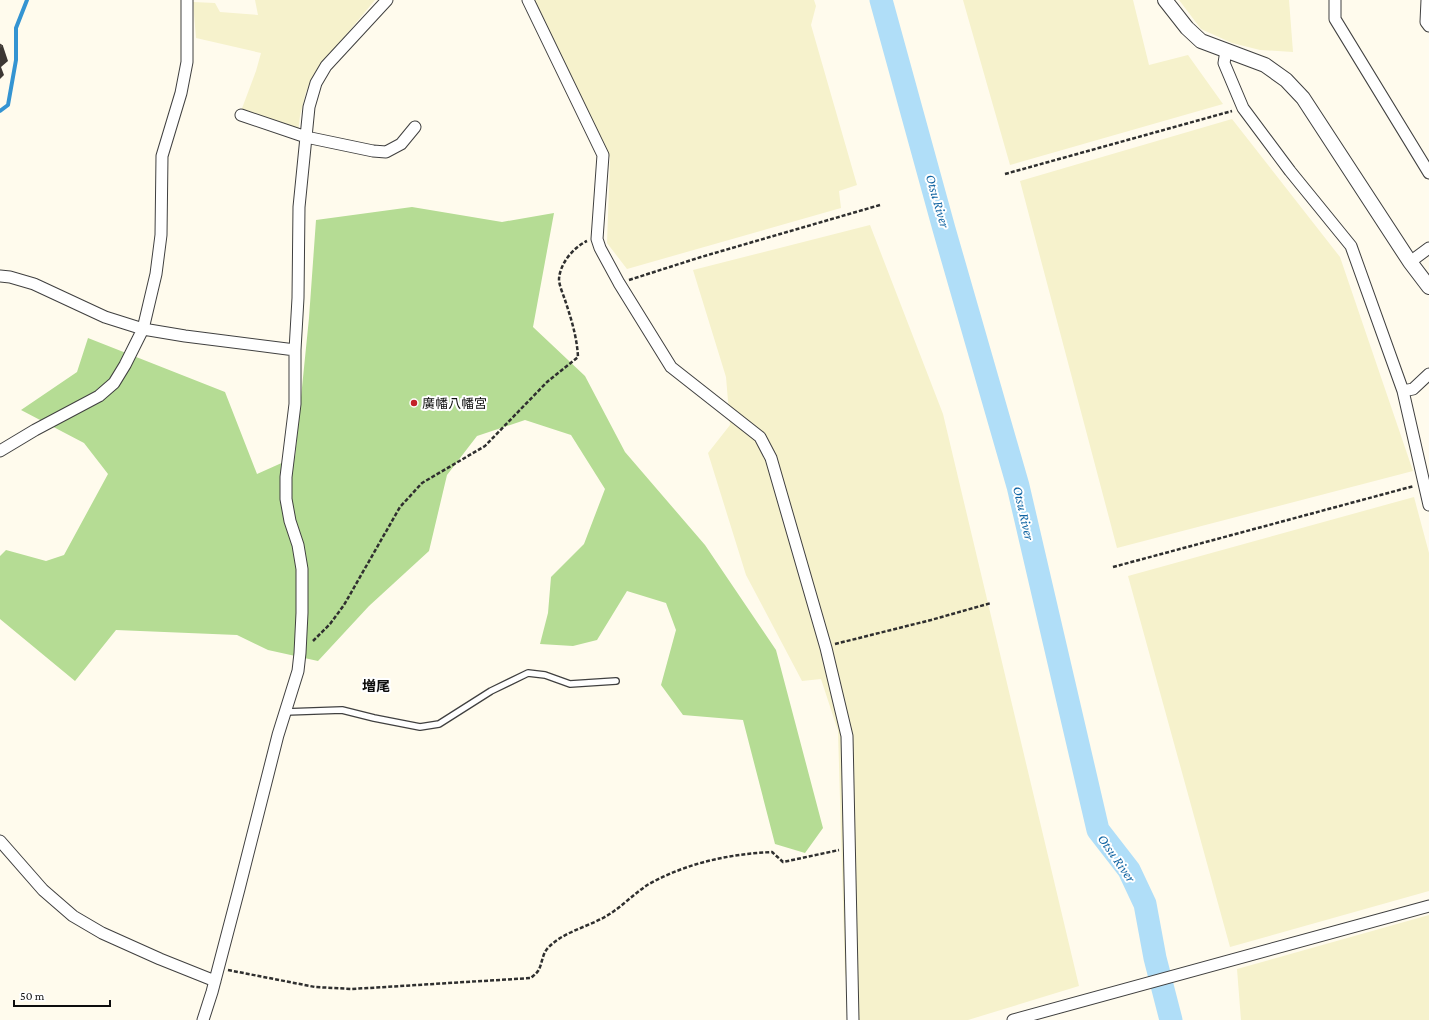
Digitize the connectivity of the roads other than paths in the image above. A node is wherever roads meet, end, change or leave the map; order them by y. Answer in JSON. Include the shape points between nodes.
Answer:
{"nodes":[{"id":1,"x":187,"y":0,"type":"edge"},
{"id":2,"x":387,"y":0,"type":"edge"},
{"id":3,"x":528,"y":0,"type":"edge"},
{"id":4,"x":1164,"y":0,"type":"edge"},
{"id":5,"x":1335,"y":0,"type":"edge"},
{"id":6,"x":1427,"y":0,"type":"edge"},
{"id":7,"x":1429,"y":26,"type":"edge"},
{"id":8,"x":1226,"y":51,"type":"junction"},
{"id":9,"x":241,"y":115,"type":"dead end"},
{"id":10,"x":415,"y":127,"type":"dead end"},
{"id":11,"x":306,"y":137,"type":"junction"},
{"id":12,"x":1429,"y":173,"type":"edge"},
{"id":13,"x":1429,"y":248,"type":"edge"},
{"id":14,"x":1410,"y":262,"type":"junction"},
{"id":15,"x":0,"y":276,"type":"edge"},
{"id":16,"x":1429,"y":287,"type":"edge"},
{"id":17,"x":143,"y":329,"type":"junction"},
{"id":18,"x":295,"y":350,"type":"junction"},
{"id":19,"x":1429,"y":374,"type":"edge"},
{"id":20,"x":1403,"y":391,"type":"junction"},
{"id":21,"x":0,"y":451,"type":"edge"},
{"id":22,"x":1429,"y":505,"type":"edge"},
{"id":23,"x":616,"y":681,"type":"dead end"},
{"id":24,"x":285,"y":712,"type":"junction"},
{"id":25,"x":0,"y":841,"type":"edge"},
{"id":26,"x":1429,"y":906,"type":"edge"},
{"id":27,"x":214,"y":981,"type":"junction"},
{"id":28,"x":203,"y":1020,"type":"edge"},
{"id":29,"x":853,"y":1020,"type":"edge"},
{"id":30,"x":1013,"y":1020,"type":"edge"}],
"edges":[{"from":1,"to":17,"type":"street","via":[[187,62],[181,93],[162,156],[161,235],[156,274]]},
{"from":2,"to":11,"type":"street","via":[[326,66],[316,83],[309,107]]},
{"from":3,"to":29,"type":"street","via":[[603,156],[597,239],[600,248],[671,367],[760,437],[771,458],[826,648],[847,736]]},
{"from":4,"to":8,"type":"street","via":[[1187,28],[1201,40]]},
{"from":5,"to":12,"type":"street","via":[[1335,19]]},
{"from":6,"to":7,"type":"street","via":[[1426,22]]},
{"from":8,"to":14,"type":"street","via":[[1265,65],[1286,80],[1303,98]]},
{"from":8,"to":20,"type":"street","via":[[1224,63],[1243,108],[1351,246]]},
{"from":9,"to":11,"type":"street"},
{"from":10,"to":11,"type":"street","via":[[401,144],[386,152]]},
{"from":11,"to":18,"type":"street","via":[[299,207]]},
{"from":13,"to":14,"type":"street"},
{"from":14,"to":16,"type":"street"},
{"from":15,"to":17,"type":"street","via":[[34,284],[104,317]]},
{"from":17,"to":18,"type":"street"},
{"from":17,"to":21,"type":"street","via":[[114,383],[104,392]]},
{"from":18,"to":24,"type":"street","via":[[295,404],[286,477],[286,499],[302,569],[302,613],[298,671]]},
{"from":19,"to":20,"type":"street","via":[[1413,388]]},
{"from":20,"to":22,"type":"street"},
{"from":23,"to":24,"type":"lane","via":[[570,684],[546,675],[528,673],[439,724],[420,726],[342,710]]},
{"from":24,"to":27,"type":"street"},
{"from":25,"to":27,"type":"street","via":[[43,890],[73,916],[102,934]]},
{"from":26,"to":30,"type":"street"},
{"from":27,"to":28,"type":"street"}]}
